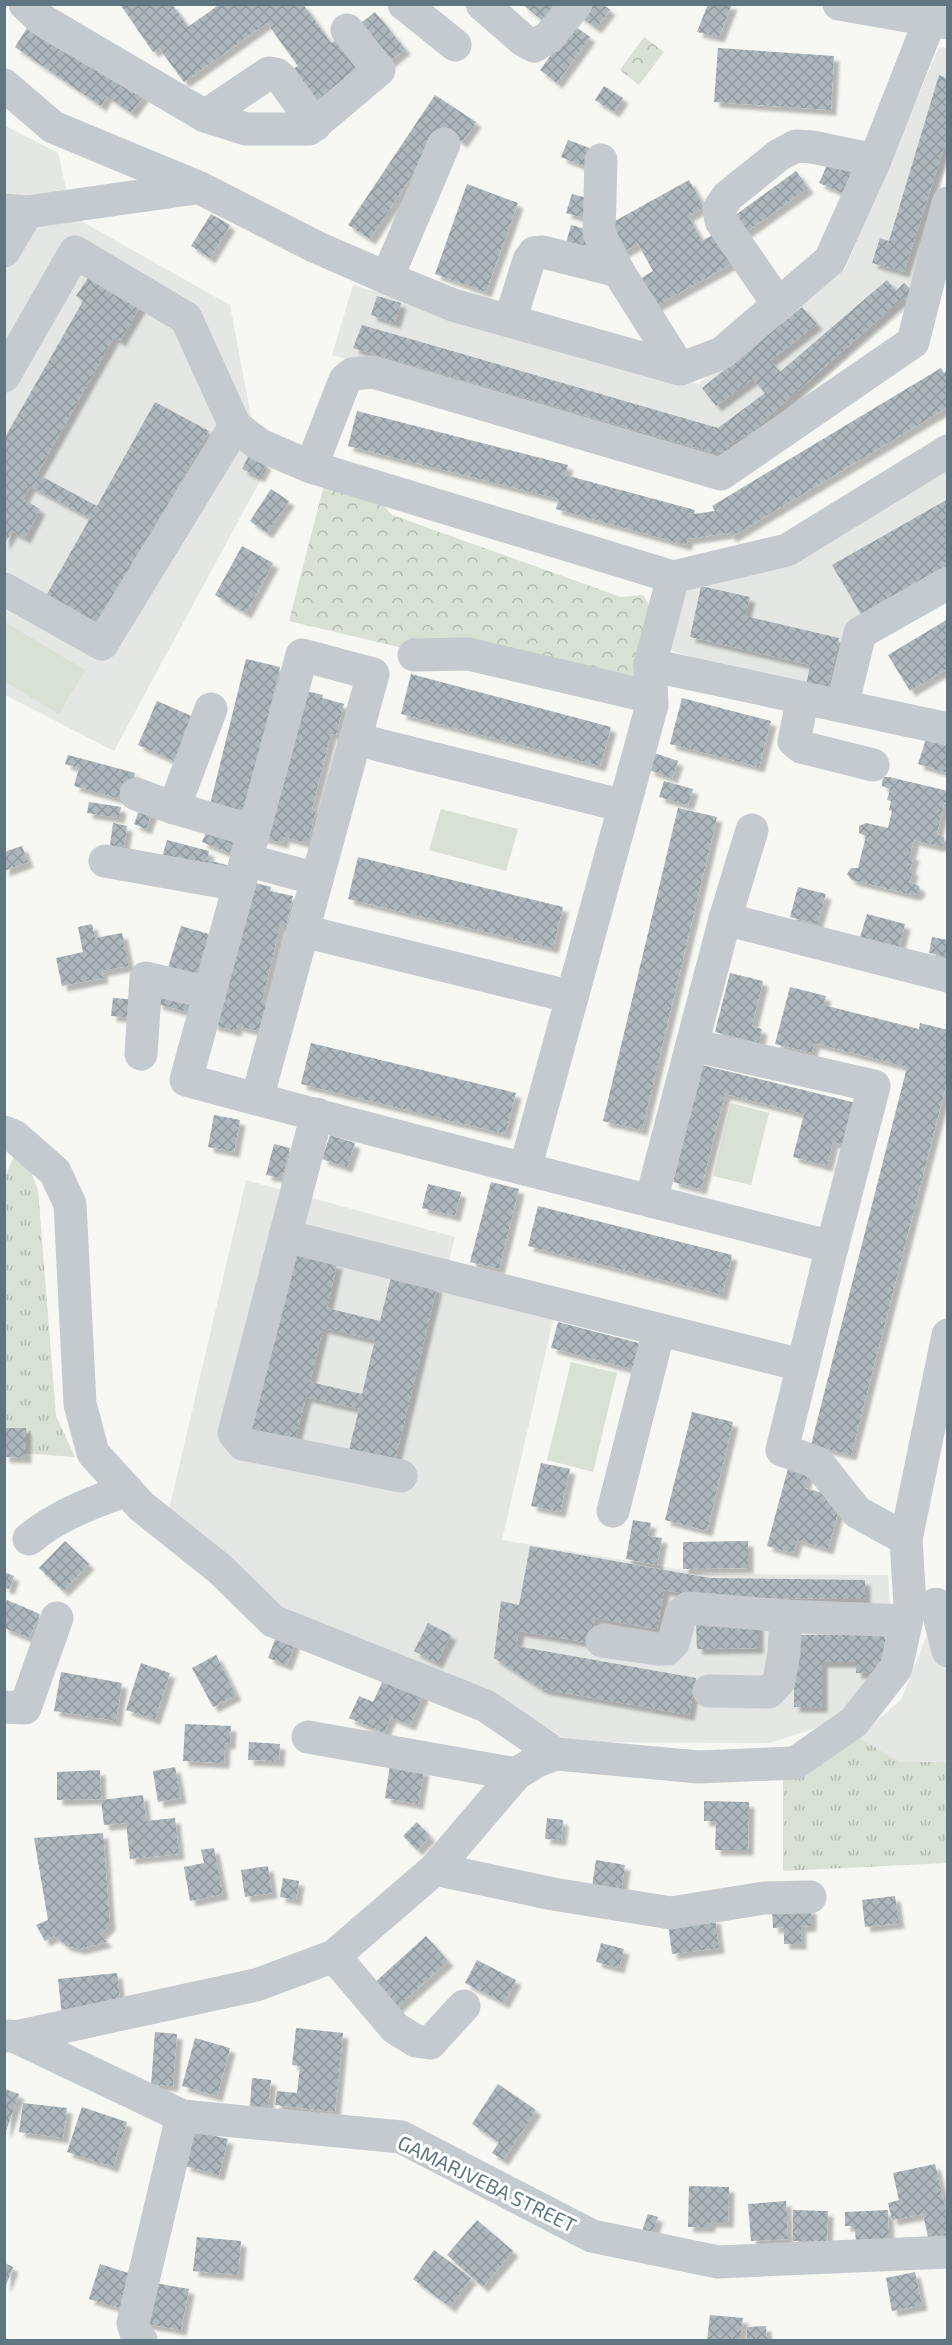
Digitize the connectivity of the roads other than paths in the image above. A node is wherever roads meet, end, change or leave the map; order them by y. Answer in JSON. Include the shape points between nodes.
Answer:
{"nodes":[{"id":1,"x":25,"y":4,"type":"edge"},
{"id":2,"x":404,"y":4,"type":"edge"},
{"id":3,"x":482,"y":4,"type":"edge"},
{"id":4,"x":576,"y":4,"type":"edge"},
{"id":5,"x":839,"y":4,"type":"edge"},
{"id":6,"x":939,"y":21,"type":"edge"},
{"id":7,"x":347,"y":30,"type":"dead end"},
{"id":8,"x":455,"y":45,"type":"dead end"},
{"id":9,"x":4,"y":85,"type":"edge"},
{"id":10,"x":205,"y":116,"type":"junction"},
{"id":11,"x":315,"y":125,"type":"junction"},
{"id":12,"x":444,"y":144,"type":"dead end"},
{"id":13,"x":601,"y":160,"type":"dead end"},
{"id":14,"x":874,"y":160,"type":"junction"},
{"id":15,"x":200,"y":188,"type":"junction"},
{"id":16,"x":948,"y":203,"type":"edge"},
{"id":17,"x":16,"y":211,"type":"edge"},
{"id":18,"x":4,"y":251,"type":"edge"},
{"id":19,"x":618,"y":272,"type":"junction"},
{"id":20,"x":387,"y":278,"type":"junction"},
{"id":21,"x":778,"y":304,"type":"junction"},
{"id":22,"x":510,"y":321,"type":"junction"},
{"id":23,"x":680,"y":369,"type":"junction"},
{"id":24,"x":4,"y":376,"type":"edge"},
{"id":25,"x":235,"y":426,"type":"junction"},
{"id":26,"x":948,"y":451,"type":"edge"},
{"id":27,"x":311,"y":467,"type":"junction"},
{"id":28,"x":673,"y":577,"type":"junction"},
{"id":29,"x":948,"y":583,"type":"edge"},
{"id":30,"x":4,"y":589,"type":"edge"},
{"id":31,"x":414,"y":655,"type":"dead end"},
{"id":32,"x":651,"y":681,"type":"junction"},
{"id":33,"x":803,"y":698,"type":"junction"},
{"id":34,"x":842,"y":706,"type":"junction"},
{"id":35,"x":211,"y":709,"type":"dead end"},
{"id":36,"x":948,"y":729,"type":"edge"},
{"id":37,"x":355,"y":739,"type":"junction"},
{"id":38,"x":873,"y":765,"type":"dead end"},
{"id":39,"x":136,"y":794,"type":"dead end"},
{"id":40,"x":624,"y":806,"type":"junction"},
{"id":41,"x":174,"y":808,"type":"junction"},
{"id":42,"x":752,"y":830,"type":"dead end"},
{"id":43,"x":247,"y":859,"type":"junction"},
{"id":44,"x":105,"y":861,"type":"dead end"},
{"id":45,"x":317,"y":879,"type":"junction"},
{"id":46,"x":725,"y":919,"type":"junction"},
{"id":47,"x":303,"y":931,"type":"junction"},
{"id":48,"x":948,"y":976,"type":"edge"},
{"id":49,"x":210,"y":993,"type":"junction"},
{"id":50,"x":572,"y":997,"type":"junction"},
{"id":51,"x":692,"y":1045,"type":"junction"},
{"id":52,"x":141,"y":1054,"type":"dead end"},
{"id":53,"x":257,"y":1099,"type":"junction"},
{"id":54,"x":317,"y":1114,"type":"junction"},
{"id":55,"x":4,"y":1132,"type":"edge"},
{"id":56,"x":525,"y":1169,"type":"junction"},
{"id":57,"x":651,"y":1201,"type":"junction"},
{"id":58,"x":285,"y":1236,"type":"junction"},
{"id":59,"x":832,"y":1246,"type":"junction"},
{"id":60,"x":659,"y":1330,"type":"junction"},
{"id":61,"x":948,"y":1335,"type":"edge"},
{"id":62,"x":801,"y":1365,"type":"junction"},
{"id":63,"x":401,"y":1476,"type":"dead end"},
{"id":64,"x":127,"y":1490,"type":"junction"},
{"id":65,"x":612,"y":1511,"type":"dead end"},
{"id":66,"x":29,"y":1539,"type":"dead end"},
{"id":67,"x":906,"y":1539,"type":"junction"},
{"id":68,"x":925,"y":1608,"type":"edge"},
{"id":69,"x":786,"y":1616,"type":"junction"},
{"id":70,"x":57,"y":1618,"type":"dead end"},
{"id":71,"x":602,"y":1641,"type":"dead end"},
{"id":72,"x":948,"y":1651,"type":"edge"},
{"id":73,"x":709,"y":1691,"type":"dead end"},
{"id":74,"x":4,"y":1707,"type":"edge"},
{"id":75,"x":308,"y":1737,"type":"dead end"},
{"id":76,"x":556,"y":1754,"type":"junction"},
{"id":77,"x":516,"y":1774,"type":"junction"},
{"id":78,"x":435,"y":1869,"type":"junction"},
{"id":79,"x":810,"y":1897,"type":"dead end"},
{"id":80,"x":334,"y":1956,"type":"junction"},
{"id":81,"x":464,"y":2006,"type":"dead end"},
{"id":82,"x":10,"y":2036,"type":"edge"},
{"id":83,"x":182,"y":2116,"type":"junction"},
{"id":84,"x":948,"y":2252,"type":"edge"},
{"id":85,"x":141,"y":2340,"type":"edge"}],
"edges":[{"from":1,"to":10,"type":"street","via":[[42,20]]},
{"from":2,"to":8,"type":"street"},
{"from":3,"to":4,"type":"street","via":[[534,46],[549,38]]},
{"from":5,"to":6,"type":"street"},
{"from":6,"to":14,"type":"street"},
{"from":7,"to":11,"type":"street","via":[[379,70]]},
{"from":9,"to":15,"type":"street","via":[[53,127]]},
{"from":10,"to":11,"type":"street","via":[[246,129],[309,129]]},
{"from":10,"to":11,"type":"street","via":[[269,73],[282,79]]},
{"from":12,"to":20,"type":"street"},
{"from":13,"to":19,"type":"street","via":[[599,234]]},
{"from":14,"to":21,"type":"street","via":[[830,260]]},
{"from":14,"to":21,"type":"street","via":[[796,146],[728,196],[719,209],[721,221]]},
{"from":15,"to":17,"type":"street"},
{"from":15,"to":20,"type":"street"},
{"from":16,"to":27,"type":"street","via":[[914,342],[721,474],[373,372],[352,374],[345,380]]},
{"from":17,"to":18,"type":"street"},
{"from":19,"to":22,"type":"street","via":[[534,253]]},
{"from":19,"to":23,"type":"street"},
{"from":20,"to":22,"type":"street","via":[[453,305]]},
{"from":21,"to":23,"type":"street","via":[[722,353]]},
{"from":22,"to":23,"type":"street"},
{"from":24,"to":25,"type":"street","via":[[75,252],[186,318]]},
{"from":25,"to":27,"type":"street","via":[[260,445]]},
{"from":25,"to":30,"type":"street","via":[[102,644]]},
{"from":26,"to":28,"type":"street","via":[[787,550]]},
{"from":27,"to":28,"type":"street"},
{"from":28,"to":32,"type":"street"},
{"from":29,"to":34,"type":"street","via":[[860,633]]},
{"from":31,"to":32,"type":"street","via":[[468,654]]},
{"from":32,"to":33,"type":"street"},
{"from":32,"to":40,"type":"street","via":[[652,705]]},
{"from":33,"to":34,"type":"street"},
{"from":33,"to":38,"type":"street","via":[[794,741],[801,747]]},
{"from":34,"to":36,"type":"street"},
{"from":35,"to":41,"type":"street"},
{"from":37,"to":40,"type":"street"},
{"from":37,"to":43,"type":"street","via":[[373,674],[303,655]]},
{"from":37,"to":45,"type":"street"},
{"from":39,"to":41,"type":"street"},
{"from":40,"to":50,"type":"street"},
{"from":41,"to":43,"type":"street"},
{"from":42,"to":46,"type":"street"},
{"from":43,"to":44,"type":"street"},
{"from":43,"to":45,"type":"street"},
{"from":43,"to":49,"type":"street"},
{"from":45,"to":47,"type":"street"},
{"from":46,"to":48,"type":"street"},
{"from":46,"to":51,"type":"street"},
{"from":47,"to":50,"type":"street"},
{"from":47,"to":53,"type":"street"},
{"from":49,"to":52,"type":"street","via":[[146,978]]},
{"from":49,"to":53,"type":"street","via":[[186,1080]]},
{"from":50,"to":56,"type":"street"},
{"from":51,"to":57,"type":"street"},
{"from":51,"to":59,"type":"street","via":[[874,1086]]},
{"from":53,"to":54,"type":"street"},
{"from":54,"to":56,"type":"street"},
{"from":54,"to":58,"type":"street"},
{"from":55,"to":64,"type":"street","via":[[14,1136],[55,1172],[70,1204],[80,1404],[93,1453]]},
{"from":56,"to":57,"type":"street"},
{"from":57,"to":59,"type":"street"},
{"from":58,"to":60,"type":"street"},
{"from":58,"to":63,"type":"street","via":[[234,1433],[243,1444]]},
{"from":59,"to":62,"type":"street"},
{"from":60,"to":62,"type":"street"},
{"from":60,"to":65,"type":"street"},
{"from":61,"to":67,"type":"street"},
{"from":62,"to":67,"type":"street","via":[[782,1450],[818,1463],[857,1512]]},
{"from":64,"to":66,"type":"street","via":[[69,1512]]},
{"from":64,"to":76,"type":"street","via":[[141,1506],[220,1569],[273,1621],[486,1706]]},
{"from":67,"to":68,"type":"street"},
{"from":68,"to":69,"type":"street"},
{"from":68,"to":72,"type":"street"},
{"from":68,"to":76,"type":"street","via":[[896,1668],[854,1722],[795,1763],[699,1767]]},
{"from":69,"to":71,"type":"street","via":[[689,1608],[681,1614],[673,1643],[667,1648]]},
{"from":69,"to":73,"type":"street","via":[[779,1682],[769,1692]]},
{"from":70,"to":74,"type":"street","via":[[25,1708]]},
{"from":75,"to":77,"type":"street"},
{"from":76,"to":77,"type":"street"},
{"from":77,"to":78,"type":"street"},
{"from":78,"to":79,"type":"street","via":[[671,1913],[764,1898]]},
{"from":78,"to":80,"type":"street"},
{"from":80,"to":81,"type":"street","via":[[395,2028],[416,2041],[430,2043]]},
{"from":80,"to":82,"type":"street","via":[[256,1985]]},
{"from":82,"to":83,"type":"street","name":"GAMARJVEBA STREET"},
{"from":83,"to":84,"type":"street","name":"GAMARJVEBA STREET","via":[[401,2137],[592,2236],[718,2262]]},
{"from":83,"to":85,"type":"street","via":[[133,2323]]}]}
